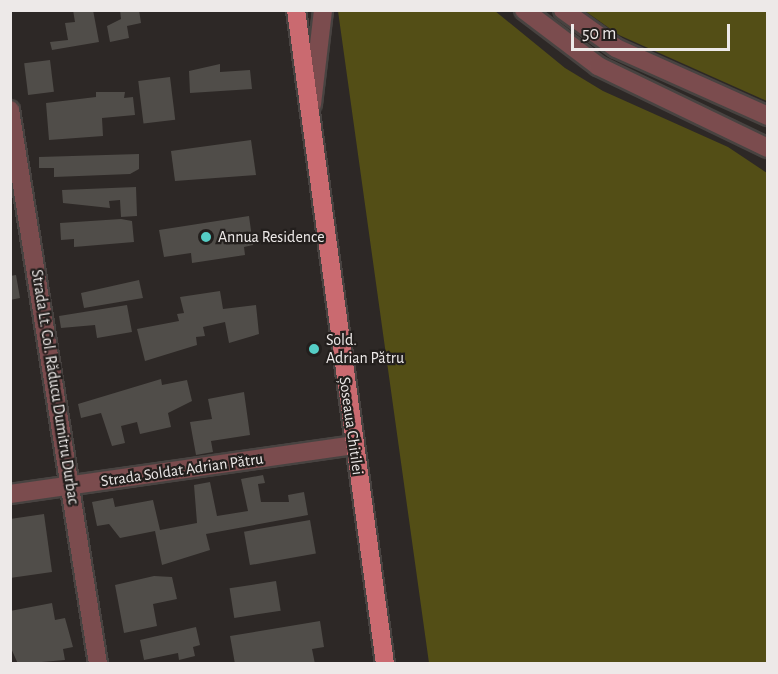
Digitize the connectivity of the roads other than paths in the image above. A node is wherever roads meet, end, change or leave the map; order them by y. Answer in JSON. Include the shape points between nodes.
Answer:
{"nodes":[{"id":1,"x":296,"y":10,"type":"edge"},
{"id":2,"x":323,"y":10,"type":"edge"},
{"id":3,"x":524,"y":10,"type":"edge"},
{"id":4,"x":563,"y":10,"type":"edge"},
{"id":5,"x":10,"y":110,"type":"edge"},
{"id":6,"x":311,"y":111,"type":"junction"},
{"id":7,"x":768,"y":116,"type":"edge"},
{"id":8,"x":768,"y":148,"type":"edge"},
{"id":9,"x":354,"y":445,"type":"junction"},
{"id":10,"x":70,"y":486,"type":"junction"},
{"id":11,"x":10,"y":494,"type":"edge"},
{"id":12,"x":98,"y":663,"type":"edge"},
{"id":13,"x":385,"y":663,"type":"edge"}],
"edges":[{"from":1,"to":6,"type":"main road","name":"Șoseaua Chitilei"},
{"from":2,"to":6,"type":"street"},
{"from":3,"to":8,"type":"street","via":[[598,66]]},
{"from":4,"to":7,"type":"street","via":[[616,48]]},
{"from":5,"to":10,"type":"street","name":"Strada Lt. Col. Răducu Dumitru Durbac"},
{"from":6,"to":9,"type":"main road","name":"Șoseaua Chitilei"},
{"from":9,"to":10,"type":"street","name":"Strada Soldat Adrian Pătru"},
{"from":9,"to":13,"type":"main road","name":"Șoseaua Chitilei"},
{"from":10,"to":11,"type":"street","name":"Strada Soldat Adrian Pătru"},
{"from":10,"to":12,"type":"street","name":"Strada Lt. Col. Răducu Dumitru Durbac"}]}
